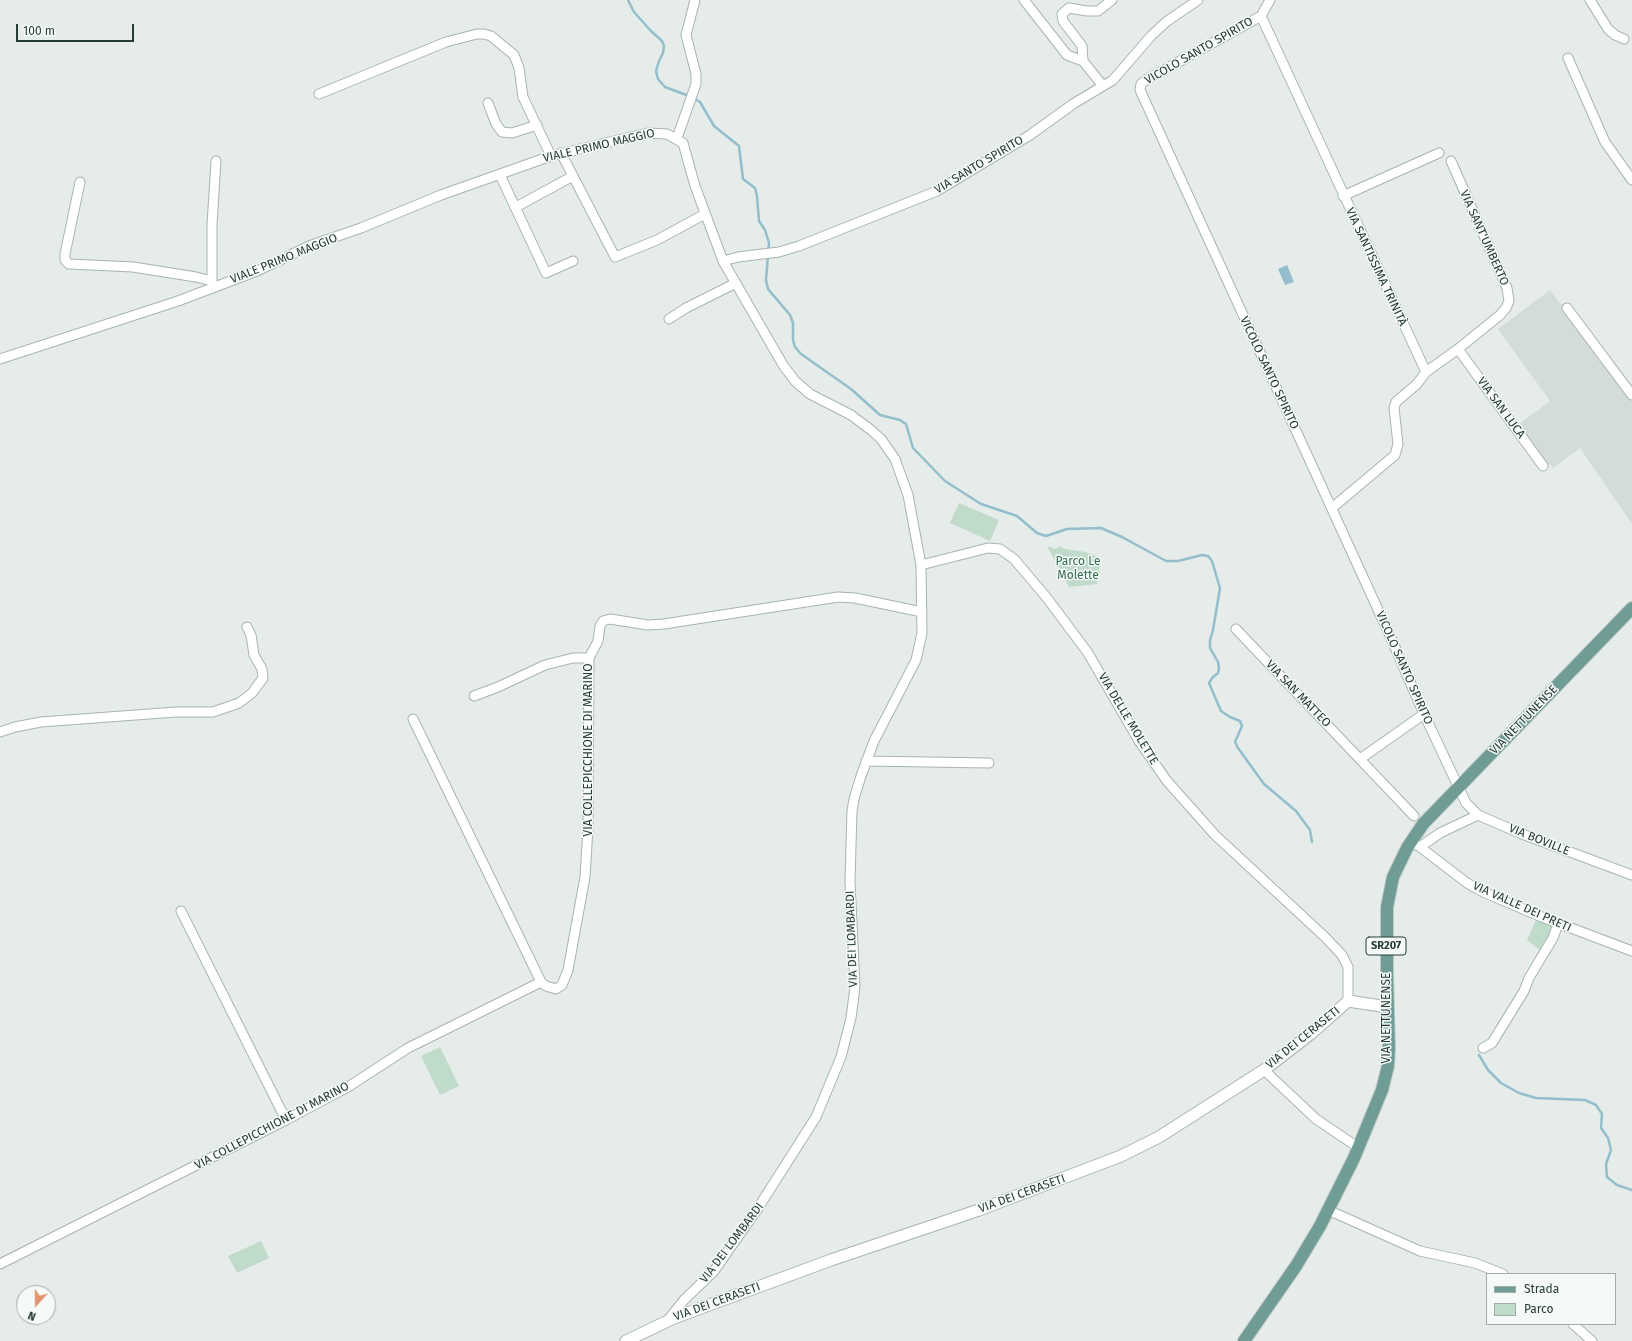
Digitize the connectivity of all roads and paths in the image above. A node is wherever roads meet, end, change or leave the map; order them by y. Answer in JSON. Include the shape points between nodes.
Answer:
{"nodes":[{"id":1,"x":695,"y":0,"type":"edge"},
{"id":2,"x":1024,"y":0,"type":"edge"},
{"id":3,"x":1112,"y":0,"type":"edge"},
{"id":4,"x":1198,"y":0,"type":"edge"},
{"id":5,"x":1270,"y":0,"type":"edge"},
{"id":6,"x":1590,"y":0,"type":"edge"},
{"id":7,"x":1261,"y":16,"type":"junction"},
{"id":8,"x":1624,"y":38,"type":"dead end"},
{"id":9,"x":1568,"y":58,"type":"dead end"},
{"id":10,"x":1083,"y":61,"type":"junction"},
{"id":11,"x":1103,"y":86,"type":"junction"},
{"id":12,"x":319,"y":94,"type":"dead end"},
{"id":13,"x":488,"y":103,"type":"dead end"},
{"id":14,"x":536,"y":126,"type":"junction"},
{"id":15,"x":677,"y":138,"type":"junction"},
{"id":16,"x":562,"y":153,"type":"junction"},
{"id":17,"x":1439,"y":153,"type":"dead end"},
{"id":18,"x":550,"y":156,"type":"junction"},
{"id":19,"x":216,"y":161,"type":"dead end"},
{"id":20,"x":1450,"y":161,"type":"dead end"},
{"id":21,"x":500,"y":175,"type":"junction"},
{"id":22,"x":573,"y":176,"type":"junction"},
{"id":23,"x":1632,"y":180,"type":"edge"},
{"id":24,"x":80,"y":182,"type":"dead end"},
{"id":25,"x":1343,"y":196,"type":"junction"},
{"id":26,"x":516,"y":207,"type":"junction"},
{"id":27,"x":705,"y":214,"type":"junction"},
{"id":28,"x":573,"y":261,"type":"dead end"},
{"id":29,"x":723,"y":261,"type":"junction"},
{"id":30,"x":736,"y":283,"type":"junction"},
{"id":31,"x":212,"y":284,"type":"junction"},
{"id":32,"x":1567,"y":308,"type":"dead end"},
{"id":33,"x":669,"y":319,"type":"dead end"},
{"id":34,"x":1458,"y":349,"type":"junction"},
{"id":35,"x":0,"y":359,"type":"edge"},
{"id":36,"x":1426,"y":372,"type":"junction"},
{"id":37,"x":1631,"y":390,"type":"edge"},
{"id":38,"x":1543,"y":466,"type":"dead end"},
{"id":39,"x":1332,"y":508,"type":"junction"},
{"id":40,"x":921,"y":565,"type":"junction"},
{"id":41,"x":1632,"y":608,"type":"edge"},
{"id":42,"x":922,"y":612,"type":"junction"},
{"id":43,"x":247,"y":627,"type":"dead end"},
{"id":44,"x":1236,"y":629,"type":"dead end"},
{"id":45,"x":589,"y":658,"type":"junction"},
{"id":46,"x":474,"y":696,"type":"dead end"},
{"id":47,"x":1424,"y":714,"type":"junction"},
{"id":48,"x":413,"y":719,"type":"dead end"},
{"id":49,"x":0,"y":732,"type":"edge"},
{"id":50,"x":1360,"y":759,"type":"junction"},
{"id":51,"x":866,"y":761,"type":"junction"},
{"id":52,"x":989,"y":763,"type":"dead end"},
{"id":53,"x":1459,"y":787,"type":"junction"},
{"id":54,"x":1478,"y":814,"type":"junction"},
{"id":55,"x":1414,"y":816,"type":"dead end"},
{"id":56,"x":1415,"y":844,"type":"junction"},
{"id":57,"x":1632,"y":875,"type":"edge"},
{"id":58,"x":181,"y":911,"type":"dead end"},
{"id":59,"x":1558,"y":924,"type":"junction"},
{"id":60,"x":1632,"y":951,"type":"edge"},
{"id":61,"x":541,"y":982,"type":"junction"},
{"id":62,"x":1348,"y":1001,"type":"junction"},
{"id":63,"x":1388,"y":1007,"type":"junction"},
{"id":64,"x":1483,"y":1048,"type":"dead end"},
{"id":65,"x":1264,"y":1070,"type":"junction"},
{"id":66,"x":286,"y":1120,"type":"junction"},
{"id":67,"x":1359,"y":1148,"type":"junction"},
{"id":68,"x":1328,"y":1210,"type":"junction"},
{"id":69,"x":0,"y":1264,"type":"edge"},
{"id":70,"x":1500,"y":1273,"type":"edge"},
{"id":71,"x":668,"y":1320,"type":"junction"},
{"id":72,"x":1574,"y":1325,"type":"edge"},
{"id":73,"x":626,"y":1341,"type":"edge"},
{"id":74,"x":1244,"y":1341,"type":"edge"},
{"id":75,"x":1592,"y":1341,"type":"edge"}],
"edges":[{"from":1,"to":15,"type":"street","via":[[686,35],[696,74],[691,98]]},
{"from":2,"to":10,"type":"street","via":[[1067,55]]},
{"from":3,"to":10,"type":"street","via":[[1095,11],[1069,8],[1062,12],[1063,21],[1082,46]]},
{"from":4,"to":11,"type":"street","name":"VIA SANTO SPIRITO","via":[[1151,36],[1121,73]]},
{"from":5,"to":7,"type":"street"},
{"from":6,"to":8,"type":"street","via":[[1608,29]]},
{"from":7,"to":25,"type":"street","name":"VIA SANTISSIMA TRINITÀ"},
{"from":7,"to":39,"type":"street","name":"VICOLO SANTO SPIRITO","via":[[1146,80],[1141,84],[1140,90]]},
{"from":9,"to":23,"type":"street","via":[[1604,142]]},
{"from":10,"to":11,"type":"street"},
{"from":11,"to":29,"type":"street","name":"VIA SANTO SPIRITO","via":[[1068,107],[1024,139],[932,193],[810,243],[769,254]]},
{"from":12,"to":14,"type":"street","via":[[446,42],[484,34],[491,36],[514,55],[519,68],[523,97]]},
{"from":13,"to":14,"type":"street","via":[[502,132],[512,133]]},
{"from":14,"to":18,"type":"street"},
{"from":15,"to":16,"type":"street","name":"VIALE PRIMO MAGGIO","via":[[665,133],[648,133]]},
{"from":15,"to":27,"type":"street","via":[[685,148]]},
{"from":16,"to":18,"type":"street","name":"VIALE PRIMO MAGGIO"},
{"from":16,"to":22,"type":"street"},
{"from":17,"to":25,"type":"street"},
{"from":18,"to":21,"type":"street","name":"VIALE PRIMO MAGGIO"},
{"from":19,"to":31,"type":"street"},
{"from":20,"to":34,"type":"street","name":"VIA SANT'UMBERTO","via":[[1507,288],[1509,298],[1502,313]]},
{"from":21,"to":26,"type":"street"},
{"from":21,"to":31,"type":"street","name":"VIALE PRIMO MAGGIO","via":[[309,246],[257,271]]},
{"from":22,"to":26,"type":"street"},
{"from":22,"to":27,"type":"street","via":[[615,257],[657,240]]},
{"from":24,"to":31,"type":"street","via":[[65,254],[65,260],[69,264],[133,268],[196,277]]},
{"from":25,"to":36,"type":"street","name":"VIA SANTISSIMA TRINITÀ"},
{"from":26,"to":28,"type":"street","via":[[546,273]]},
{"from":27,"to":29,"type":"street"},
{"from":29,"to":30,"type":"street"},
{"from":30,"to":33,"type":"street"},
{"from":30,"to":40,"type":"street","via":[[768,342],[795,381],[815,397],[860,422],[881,439],[888,449],[900,471],[908,495]]},
{"from":31,"to":35,"type":"street","name":"VIALE PRIMO MAGGIO","via":[[167,304]]},
{"from":32,"to":37,"type":"street"},
{"from":34,"to":36,"type":"street","name":"VIA SANT'UMBERTO"},
{"from":34,"to":38,"type":"street","name":"VIA SAN LUCA"},
{"from":36,"to":39,"type":"street","via":[[1417,384],[1396,402],[1394,408],[1398,444],[1394,455]]},
{"from":39,"to":47,"type":"street","name":"VICOLO SANTO SPIRITO"},
{"from":40,"to":42,"type":"street","name":"VIA DEI LOMBARDI"},
{"from":40,"to":62,"type":"street","name":"VIA DELLE MOLETTE","via":[[988,548],[1000,549],[1014,559],[1086,649],[1139,741],[1167,781],[1215,835],[1342,955],[1348,967]]},
{"from":41,"to":53,"type":"main road","name":"VIA NETTUNENSE","number":"SR207"},
{"from":42,"to":45,"type":"street","name":"VIA COLLEPICCHIONE DI MARINO","via":[[856,598],[838,597],[664,624],[648,625],[608,619],[601,624],[598,641]]},
{"from":42,"to":51,"type":"street","name":"VIA DEI LOMBARDI","via":[[921,640],[916,660]]},
{"from":43,"to":49,"type":"street","via":[[263,678],[248,697],[237,704],[213,712],[176,712],[41,722]]},
{"from":44,"to":50,"type":"street","name":"VIA SAN MATTEO"},
{"from":45,"to":46,"type":"street","via":[[573,658],[545,665]]},
{"from":45,"to":61,"type":"street","name":"VIA COLLEPICCHIONE DI MARINO","via":[[588,835],[585,877],[566,978],[556,989]]},
{"from":47,"to":50,"type":"street"},
{"from":47,"to":53,"type":"street","name":"VICOLO SANTO SPIRITO"},
{"from":48,"to":61,"type":"street"},
{"from":50,"to":55,"type":"street","name":"VIA SAN MATTEO"},
{"from":51,"to":52,"type":"street"},
{"from":51,"to":71,"type":"street","name":"VIA DEI LOMBARDI","via":[[852,811],[850,880],[855,987],[851,1018],[840,1057],[816,1117],[758,1208],[714,1271],[684,1300]]},
{"from":53,"to":54,"type":"street","name":"VIA BOVILLE","via":[[1466,803]]},
{"from":53,"to":56,"type":"main road","name":"VIA NETTUNENSE","number":"SR207","via":[[1423,824]]},
{"from":54,"to":56,"type":"street"},
{"from":54,"to":57,"type":"street","name":"VIA BOVILLE","via":[[1544,843]]},
{"from":56,"to":59,"type":"street","name":"VIA VALLE DEI PRETI","via":[[1479,890]]},
{"from":56,"to":63,"type":"main road","name":"VIA NETTUNENSE","number":"SR207","via":[[1396,868],[1387,907]]},
{"from":58,"to":66,"type":"street"},
{"from":59,"to":60,"type":"street","name":"VIA VALLE DEI PRETI"},
{"from":59,"to":64,"type":"street","via":[[1524,991],[1492,1043]]},
{"from":61,"to":66,"type":"street","name":"VIA COLLEPICCHIONE DI MARINO","via":[[408,1048],[348,1087]]},
{"from":62,"to":63,"type":"street","name":"VIA DEI CERASETI"},
{"from":62,"to":65,"type":"street","name":"VIA DEI CERASETI"},
{"from":63,"to":67,"type":"main road","name":"VIA NETTUNENSE","number":"SR207","via":[[1387,1070],[1380,1096]]},
{"from":65,"to":67,"type":"street","via":[[1316,1119]]},
{"from":65,"to":71,"type":"street","name":"VIA DEI CERASETI","via":[[1159,1137],[1121,1156],[979,1210],[831,1260]]},
{"from":66,"to":69,"type":"street","name":"VIA COLLEPICCHIONE DI MARINO"},
{"from":67,"to":68,"type":"main road","name":"VIA NETTUNENSE","number":"SR207"},
{"from":68,"to":70,"type":"street","via":[[1420,1251],[1475,1264]]},
{"from":68,"to":74,"type":"main road","name":"VIA NETTUNENSE","number":"SR207","via":[[1296,1266]]},
{"from":71,"to":73,"type":"street","name":"VIA DEI CERASETI"},
{"from":72,"to":75,"type":"street"}]}
